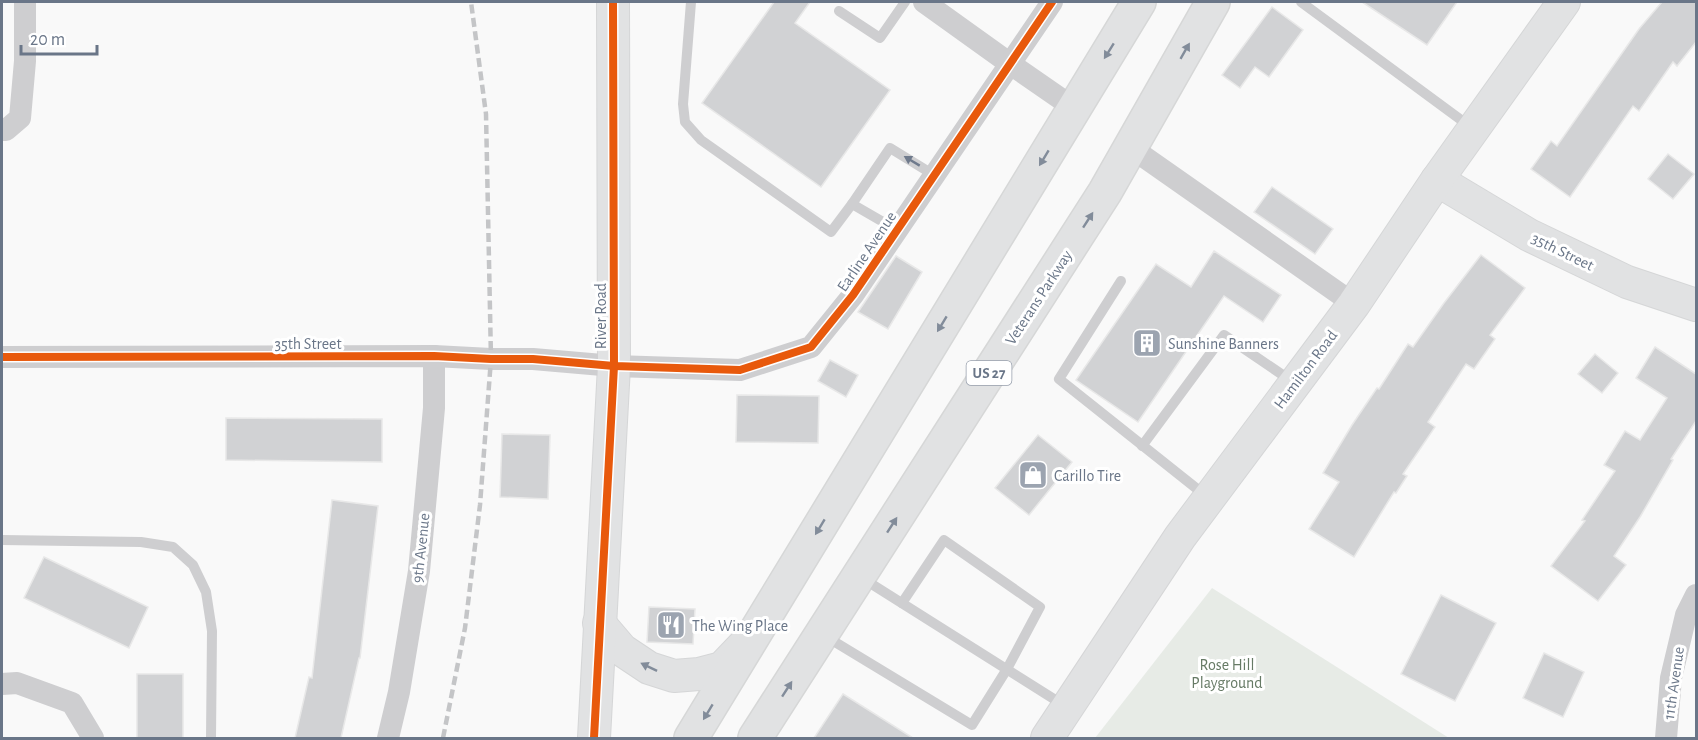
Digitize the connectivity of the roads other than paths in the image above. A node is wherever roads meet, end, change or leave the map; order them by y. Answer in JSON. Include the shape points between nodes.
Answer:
{"nodes":[{"id":1,"x":25,"y":2,"type":"edge"},
{"id":2,"x":613,"y":2,"type":"edge"},
{"id":3,"x":691,"y":2,"type":"edge"},
{"id":4,"x":905,"y":2,"type":"edge"},
{"id":5,"x":924,"y":2,"type":"edge"},
{"id":6,"x":1052,"y":2,"type":"edge"},
{"id":7,"x":1139,"y":2,"type":"edge"},
{"id":8,"x":1213,"y":2,"type":"edge"},
{"id":9,"x":1301,"y":2,"type":"edge"},
{"id":10,"x":1564,"y":2,"type":"edge"},
{"id":11,"x":839,"y":11,"type":"dead end"},
{"id":12,"x":1009,"y":63,"type":"junction"},
{"id":13,"x":1074,"y":108,"type":"junction"},
{"id":14,"x":1473,"y":129,"type":"junction"},
{"id":15,"x":2,"y":130,"type":"edge"},
{"id":16,"x":1131,"y":147,"type":"junction"},
{"id":17,"x":934,"y":175,"type":"junction"},
{"id":18,"x":1437,"y":180,"type":"junction"},
{"id":19,"x":852,"y":204,"type":"junction"},
{"id":20,"x":897,"y":230,"type":"junction"},
{"id":21,"x":1121,"y":281,"type":"dead end"},
{"id":22,"x":1354,"y":304,"type":"junction"},
{"id":23,"x":1696,"y":305,"type":"edge"},
{"id":24,"x":434,"y":356,"type":"junction"},
{"id":25,"x":2,"y":357,"type":"edge"},
{"id":26,"x":614,"y":366,"type":"junction"},
{"id":27,"x":1294,"y":383,"type":"junction"},
{"id":28,"x":1142,"y":446,"type":"junction"},
{"id":29,"x":1209,"y":499,"type":"junction"},
{"id":30,"x":2,"y":540,"type":"edge"},
{"id":31,"x":859,"y":576,"type":"junction"},
{"id":32,"x":1696,"y":595,"type":"edge"},
{"id":33,"x":902,"y":603,"type":"junction"},
{"id":34,"x":599,"y":623,"type":"junction"},
{"id":35,"x":822,"y":634,"type":"junction"},
{"id":36,"x":754,"y":635,"type":"junction"},
{"id":37,"x":1007,"y":669,"type":"junction"},
{"id":38,"x":2,"y":684,"type":"edge"},
{"id":39,"x":1067,"y":707,"type":"junction"},
{"id":40,"x":93,"y":738,"type":"edge"},
{"id":41,"x":211,"y":738,"type":"edge"},
{"id":42,"x":388,"y":738,"type":"edge"},
{"id":43,"x":594,"y":738,"type":"edge"},
{"id":44,"x":691,"y":738,"type":"edge"},
{"id":45,"x":755,"y":738,"type":"edge"},
{"id":46,"x":1047,"y":738,"type":"edge"},
{"id":47,"x":1666,"y":738,"type":"edge"}],
"edges":[{"from":1,"to":15,"type":"street","via":[[20,118]]},
{"from":2,"to":26,"type":"street","name":"River Road"},
{"from":3,"to":19,"type":"lane","via":[[683,104],[686,122],[701,140],[831,232]]},
{"from":4,"to":11,"type":"lane","via":[[880,38]]},
{"from":5,"to":12,"type":"street"},
{"from":6,"to":12,"type":"street","name":"Earline Avenue"},
{"from":7,"to":13,"type":"main road","one_way":true},
{"from":16,"to":8,"type":"main road","name":"Veterans Parkway","number":"US 27","one_way":true},
{"from":9,"to":14,"type":"lane"},
{"from":10,"to":14,"type":"street","name":"Hamilton Road"},
{"from":12,"to":13,"type":"street"},
{"from":12,"to":17,"type":"street","name":"Earline Avenue"},
{"from":13,"to":36,"type":"main road","one_way":true},
{"from":14,"to":18,"type":"street","name":"Hamilton Road"},
{"from":16,"to":22,"type":"street"},
{"from":31,"to":16,"type":"main road","name":"Veterans Parkway","number":"US 27","one_way":true},
{"from":17,"to":19,"type":"lane","one_way":true,"via":[[890,148]]},
{"from":17,"to":20,"type":"street","name":"Earline Avenue"},
{"from":18,"to":22,"type":"street","name":"Hamilton Road"},
{"from":18,"to":23,"type":"street","name":"35th Street","via":[[1528,235],[1627,282]]},
{"from":19,"to":20,"type":"lane"},
{"from":20,"to":26,"type":"street","name":"Earline Avenue","via":[[853,296],[811,347],[740,370]]},
{"from":21,"to":28,"type":"lane","via":[[1059,379]]},
{"from":22,"to":27,"type":"street","name":"Hamilton Road"},
{"from":24,"to":25,"type":"street","name":"35th Street"},
{"from":24,"to":26,"type":"street","name":"35th Street"},
{"from":24,"to":42,"type":"street","name":"9th Avenue","via":[[434,408],[419,571]]},
{"from":26,"to":34,"type":"street","name":"River Road"},
{"from":27,"to":28,"type":"lane","via":[[1224,335]]},
{"from":27,"to":29,"type":"street","name":"Hamilton Road"},
{"from":28,"to":29,"type":"lane"},
{"from":29,"to":39,"type":"street","name":"Hamilton Road"},
{"from":30,"to":41,"type":"lane","via":[[141,542],[173,547],[193,565],[206,592],[212,631]]},
{"from":31,"to":33,"type":"lane"},
{"from":31,"to":35,"type":"main road","name":"Veterans Parkway","number":"US 27"},
{"from":32,"to":47,"type":"street","name":"11th Avenue","via":[[1686,615],[1671,678]]},
{"from":33,"to":37,"type":"lane"},
{"from":33,"to":37,"type":"lane","via":[[944,540],[1040,607]]},
{"from":36,"to":34,"type":"street","one_way":true,"via":[[722,668],[674,676],[649,668],[622,650]]},
{"from":34,"to":43,"type":"street","name":"River Road"},
{"from":35,"to":37,"type":"lane","via":[[972,724]]},
{"from":45,"to":35,"type":"main road","name":"Veterans Parkway","number":"US 27","one_way":true},
{"from":36,"to":44,"type":"main road","one_way":true},
{"from":37,"to":39,"type":"lane"},
{"from":38,"to":40,"type":"street","via":[[17,683],[72,703]]},
{"from":39,"to":46,"type":"street","name":"Hamilton Road"}]}
